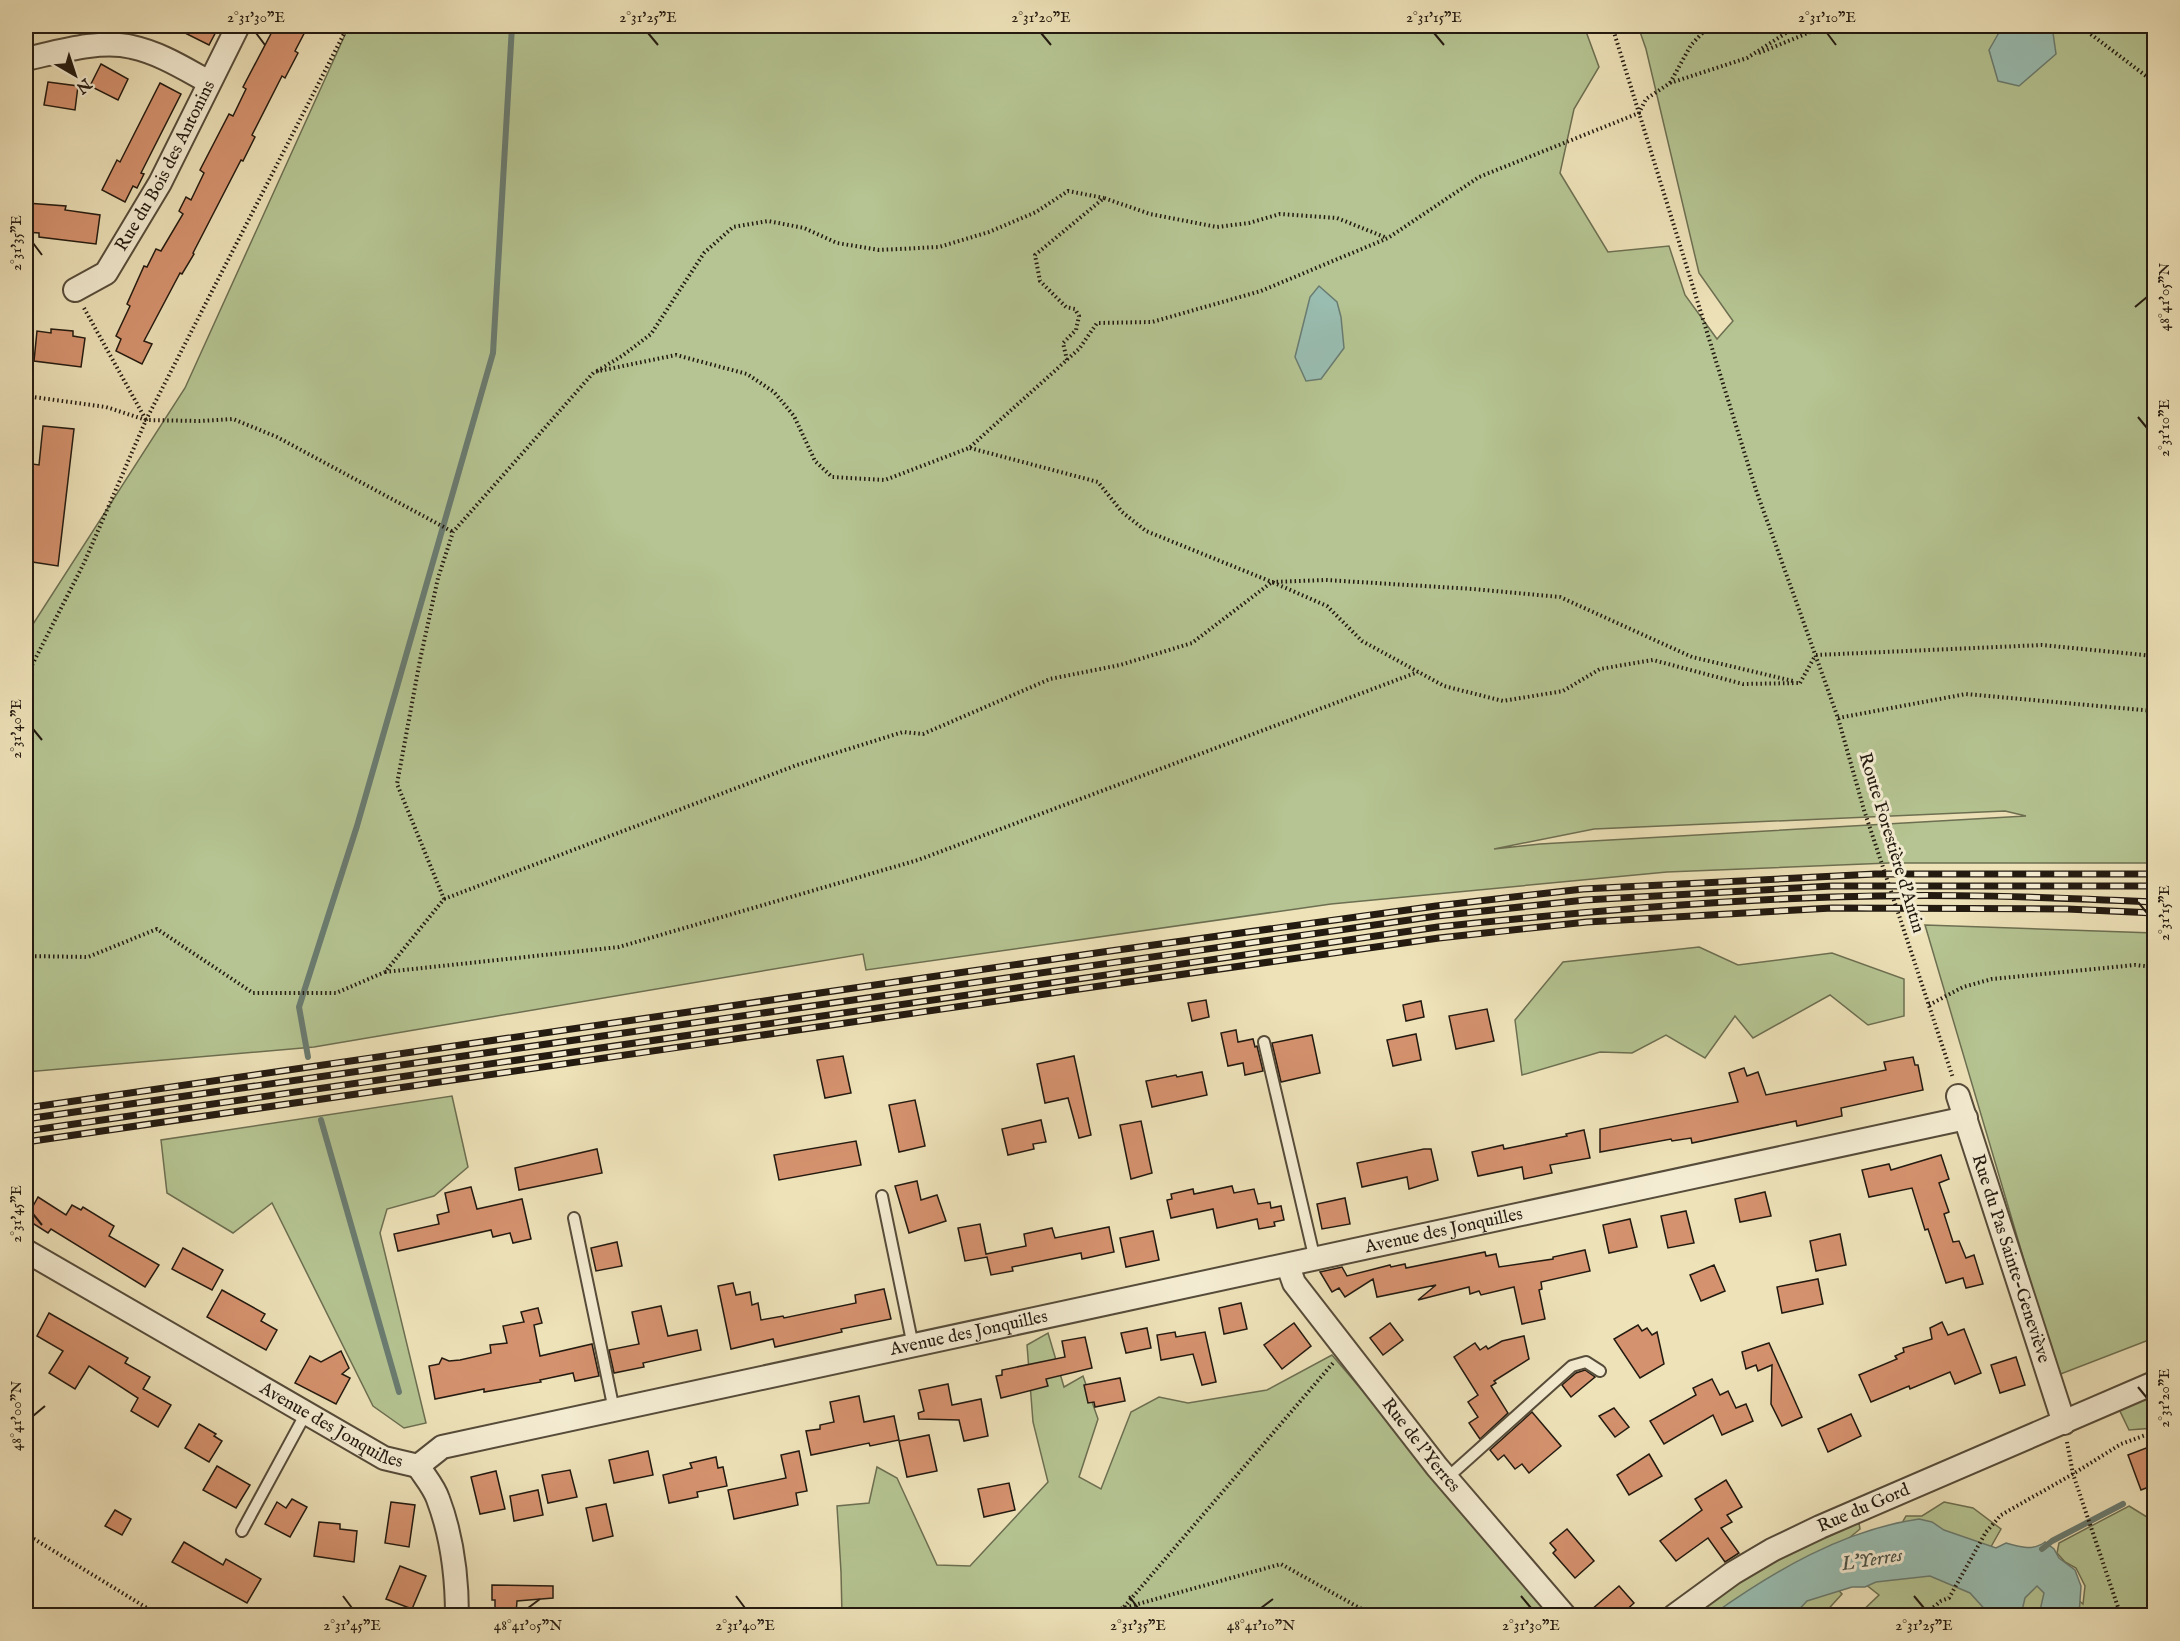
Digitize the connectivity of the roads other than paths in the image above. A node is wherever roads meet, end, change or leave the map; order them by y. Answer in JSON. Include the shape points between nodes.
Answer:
{"nodes":[{"id":1,"x":238,"y":26,"type":"edge"},
{"id":2,"x":26,"y":59,"type":"edge"},
{"id":3,"x":210,"y":82,"type":"junction"},
{"id":4,"x":75,"y":290,"type":"road end"},
{"id":5,"x":1264,"y":1042,"type":"dead end"},
{"id":6,"x":1958,"y":1096,"type":"road end"},
{"id":7,"x":1966,"y":1118,"type":"junction"},
{"id":8,"x":882,"y":1196,"type":"dead end"},
{"id":9,"x":574,"y":1218,"type":"dead end"},
{"id":10,"x":26,"y":1251,"type":"edge"},
{"id":11,"x":1315,"y":1260,"type":"junction"},
{"id":12,"x":1288,"y":1266,"type":"junction"},
{"id":13,"x":913,"y":1346,"type":"junction"},
{"id":14,"x":1600,"y":1371,"type":"dead end"},
{"id":15,"x":2154,"y":1383,"type":"edge"},
{"id":16,"x":614,"y":1410,"type":"junction"},
{"id":17,"x":306,"y":1413,"type":"junction"},
{"id":18,"x":2064,"y":1423,"type":"junction"},
{"id":19,"x":418,"y":1466,"type":"junction"},
{"id":20,"x":1447,"y":1478,"type":"junction"},
{"id":21,"x":242,"y":1531,"type":"dead end"},
{"id":22,"x":457,"y":1616,"type":"edge"},
{"id":23,"x":1565,"y":1616,"type":"edge"},
{"id":24,"x":1674,"y":1616,"type":"edge"}],
"edges":[{"from":1,"to":3,"type":"street","name":"Rue du Bois des Antonins"},
{"from":2,"to":3,"type":"street","via":[[94,45],[131,46],[170,60]]},
{"from":3,"to":4,"type":"street","name":"Rue du Bois des Antonins","via":[[160,183],[106,273]]},
{"from":5,"to":11,"type":"lane"},
{"from":6,"to":7,"type":"street","name":"Rue du Pas Sainte-Geneviève"},
{"from":7,"to":11,"type":"street","name":"Avenue des Jonquilles"},
{"from":7,"to":18,"type":"street","name":"Rue du Pas Sainte-Geneviève"},
{"from":8,"to":13,"type":"lane"},
{"from":9,"to":16,"type":"lane"},
{"from":10,"to":17,"type":"street","name":"Avenue des Jonquilles"},
{"from":11,"to":12,"type":"street","name":"Avenue des Jonquilles"},
{"from":12,"to":13,"type":"street","name":"Avenue des Jonquilles"},
{"from":12,"to":20,"type":"street","name":"Rue de l'Yerres","via":[[1294,1283]]},
{"from":13,"to":16,"type":"street","name":"Avenue des Jonquilles"},
{"from":14,"to":20,"type":"lane","via":[[1586,1362],[1572,1366]]},
{"from":15,"to":18,"type":"street","name":"Rue du Gord"},
{"from":16,"to":19,"type":"street","name":"Avenue des Jonquilles","via":[[442,1447]]},
{"from":17,"to":19,"type":"street","name":"Avenue des Jonquilles","via":[[384,1458]]},
{"from":17,"to":21,"type":"lane"},
{"from":18,"to":24,"type":"street","name":"Rue du Gord","via":[[1772,1550]]},
{"from":19,"to":22,"type":"street","via":[[438,1496],[449,1536]]},
{"from":20,"to":23,"type":"street","name":"Rue de l'Yerres"}]}
